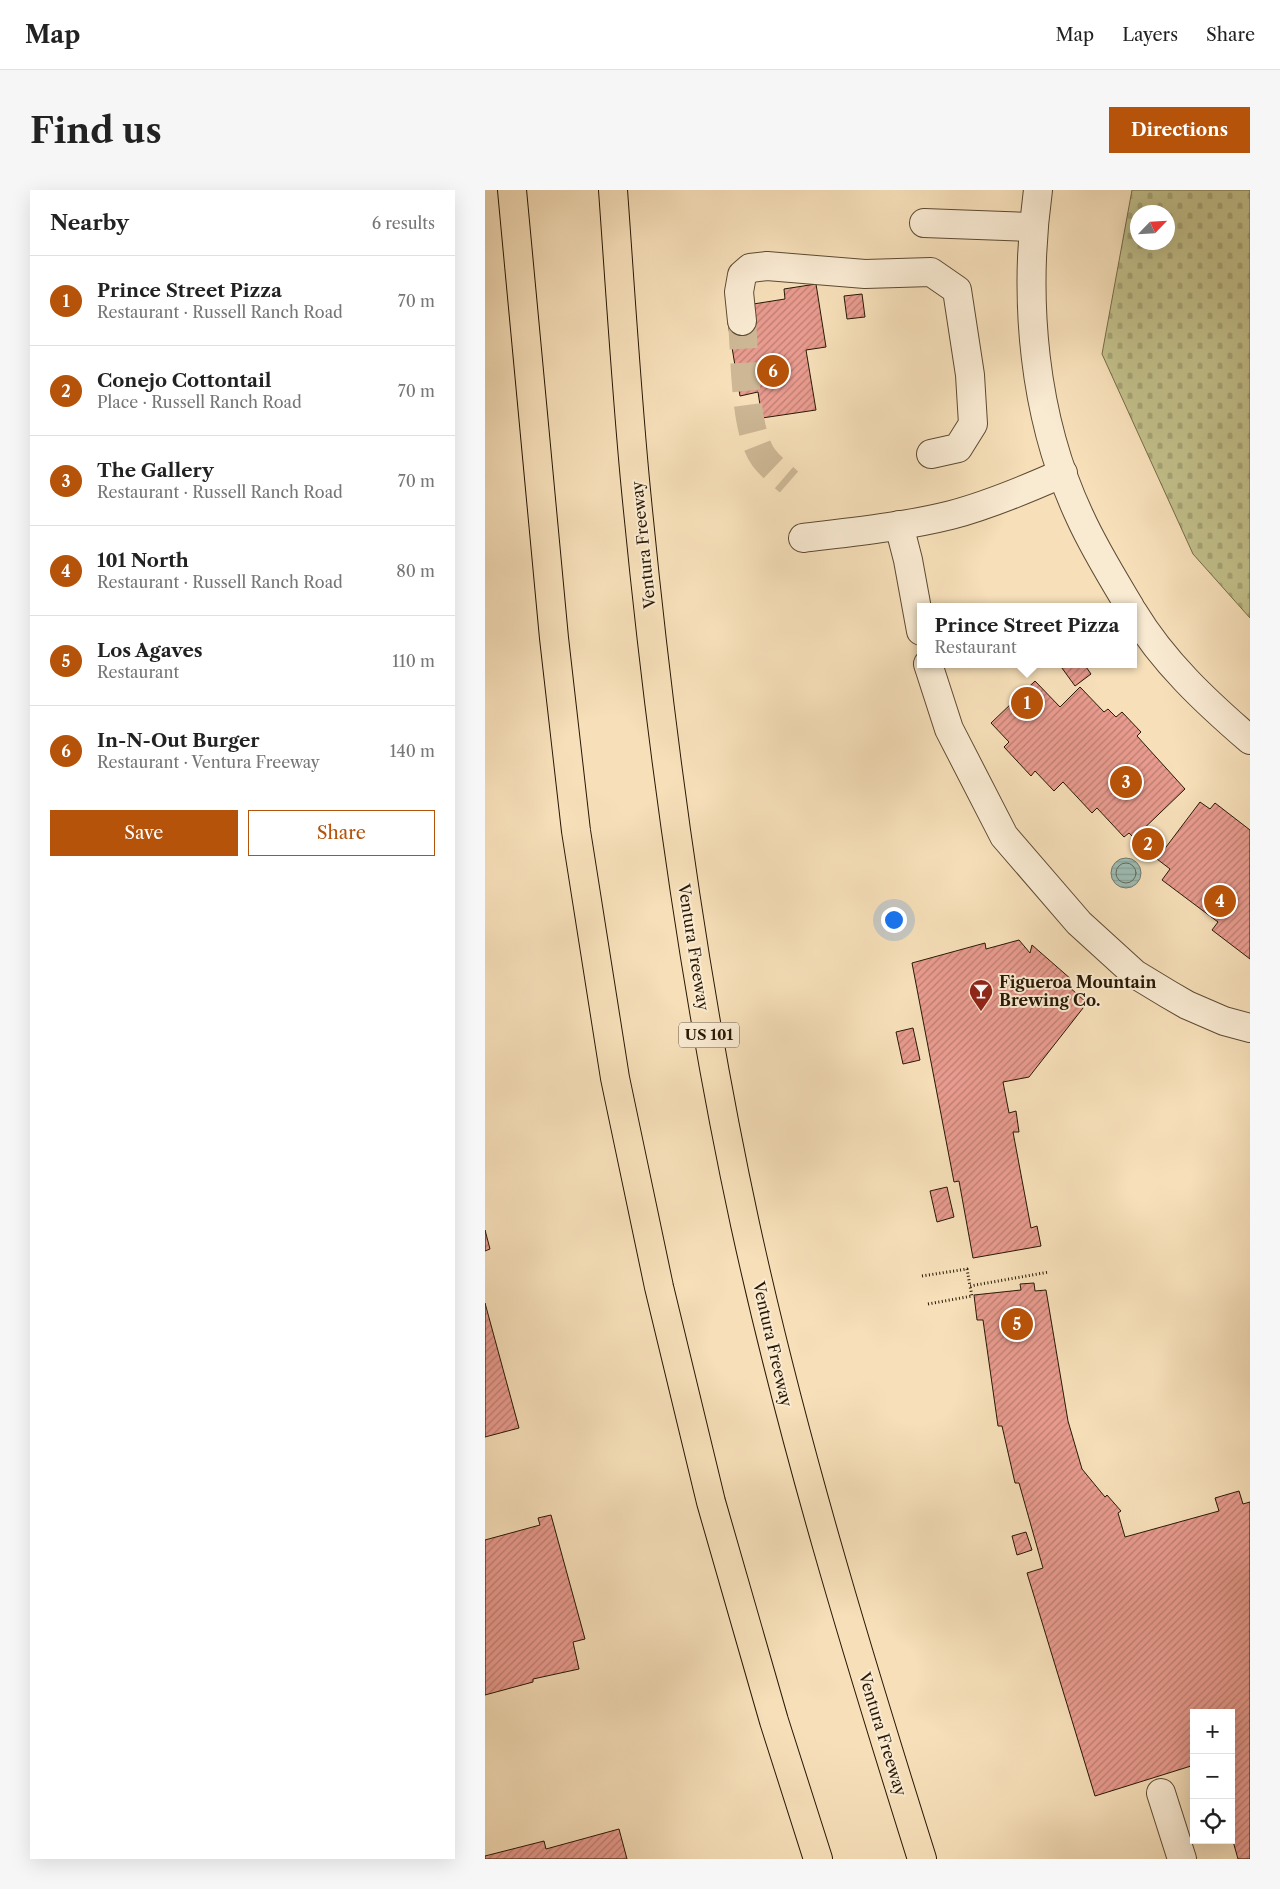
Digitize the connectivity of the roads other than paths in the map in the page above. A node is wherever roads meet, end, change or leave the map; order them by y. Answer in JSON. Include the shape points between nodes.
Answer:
{"nodes":[{"id":1,"x":512,"y":190,"type":"edge"},
{"id":2,"x":613,"y":190,"type":"edge"},
{"id":3,"x":1037,"y":190,"type":"edge"},
{"id":4,"x":924,"y":223,"type":"dead end"},
{"id":5,"x":1032,"y":227,"type":"junction"},
{"id":6,"x":742,"y":321,"type":"tunnel mouth"},
{"id":7,"x":931,"y":454,"type":"dead end"},
{"id":8,"x":1063,"y":473,"type":"junction"},
{"id":9,"x":899,"y":525,"type":"junction"},
{"id":10,"x":803,"y":538,"type":"dead end"},
{"id":11,"x":1128,"y":603,"type":"edge"},
{"id":12,"x":917,"y":609,"type":"edge"},
{"id":13,"x":1137,"y":618,"type":"edge"},
{"id":14,"x":929,"y":668,"type":"edge"},
{"id":15,"x":1250,"y":740,"type":"edge"},
{"id":16,"x":1250,"y":1028,"type":"edge"},
{"id":17,"x":1161,"y":1793,"type":"dead end"},
{"id":18,"x":818,"y":1859,"type":"edge"},
{"id":19,"x":922,"y":1859,"type":"edge"},
{"id":20,"x":1182,"y":1859,"type":"edge"}],
"edges":[{"from":1,"to":18,"type":"highway","via":[[573,812],[615,1078],[659,1287],[711,1502],[774,1721]]},
{"from":2,"to":19,"type":"highway","name":"Ventura Freeway","number":"US 101","via":[[635,480],[669,781],[707,1025],[745,1223],[793,1428],[869,1691]]},
{"from":3,"to":5,"type":"street"},
{"from":4,"to":5,"type":"street"},
{"from":5,"to":8,"type":"street","via":[[1035,345],[1043,404]]},
{"from":6,"to":7,"type":"street","via":[[739,292],[742,275],[751,268],[767,266],[865,274],[931,272],[957,290],[970,375],[973,424],[958,448]]},
{"from":8,"to":9,"type":"street","via":[[1023,491],[951,515]]},
{"from":8,"to":11,"type":"street","via":[[1079,516]]},
{"from":9,"to":10,"type":"street"},
{"from":9,"to":12,"type":"street"},
{"from":13,"to":15,"type":"street","via":[[1194,690]]},
{"from":14,"to":16,"type":"street","via":[[949,729],[1004,836],[1079,923],[1135,974],[1187,1005]]},
{"from":17,"to":20,"type":"street"}]}
